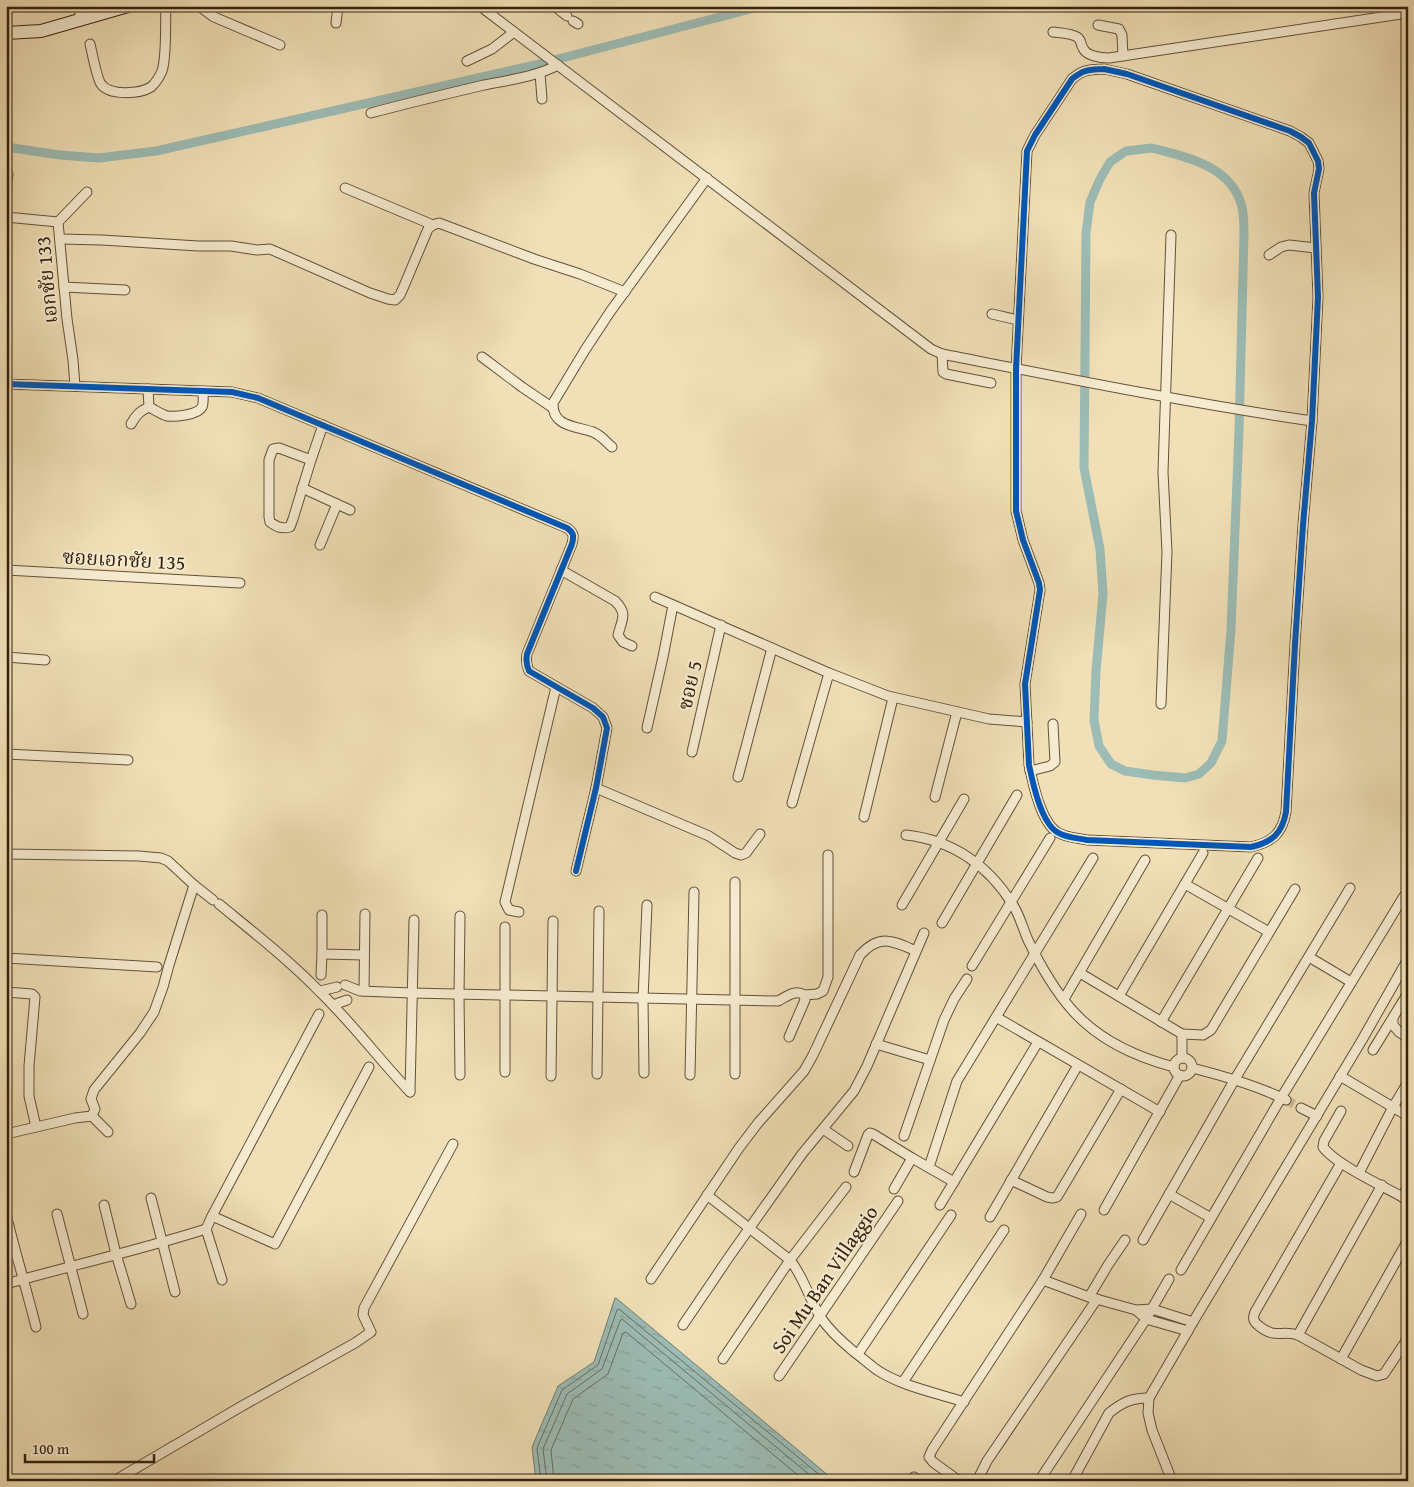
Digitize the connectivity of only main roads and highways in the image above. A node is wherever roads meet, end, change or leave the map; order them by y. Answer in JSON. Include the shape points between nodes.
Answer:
{"nodes":[{"id":1,"x":128,"y":6,"type":"edge"},
{"id":2,"x":96,"y":10,"type":"edge"},
{"id":3,"x":6,"y":33,"type":"edge"}],
"edges":[{"from":1,"to":2,"type":"main road"},
{"from":2,"to":3,"type":"main road","via":[[79,21],[41,31]]}]}
